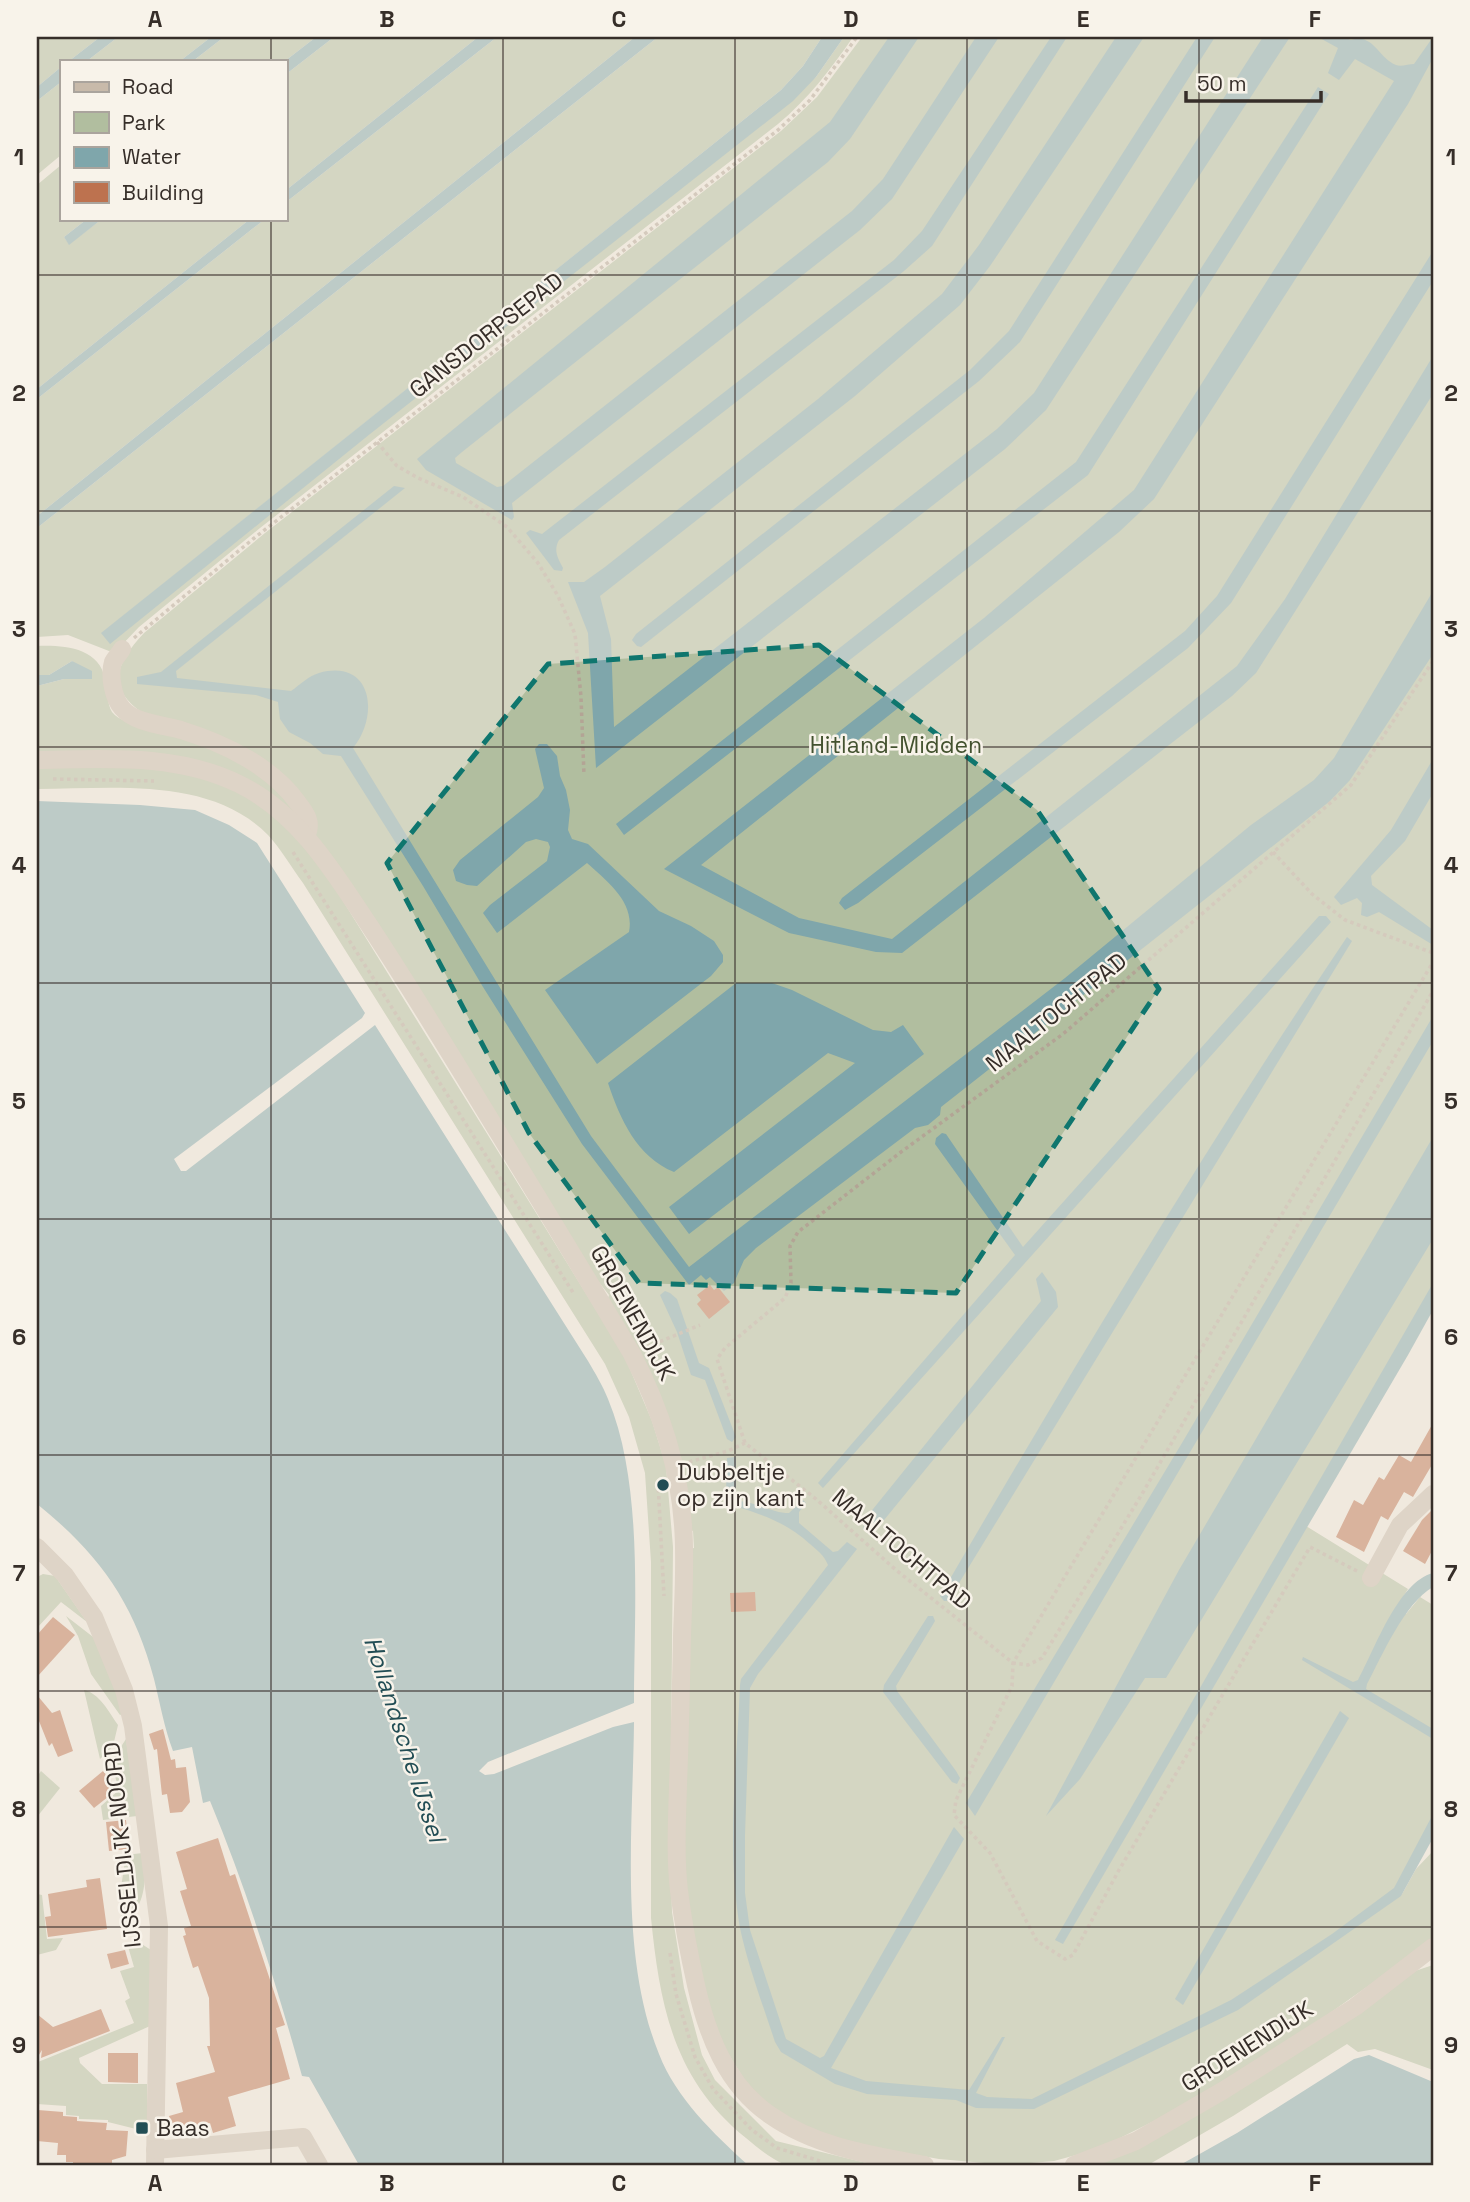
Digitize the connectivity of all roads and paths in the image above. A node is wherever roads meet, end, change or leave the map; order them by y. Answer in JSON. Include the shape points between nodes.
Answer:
{"nodes":[{"id":1,"x":857,"y":37,"type":"edge"},
{"id":2,"x":377,"y":442,"type":"junction"},
{"id":3,"x":122,"y":649,"type":"joint"},
{"id":4,"x":1433,"y":661,"type":"edge"},
{"id":5,"x":37,"y":760,"type":"edge"},
{"id":6,"x":583,"y":775,"type":"dead end"},
{"id":7,"x":50,"y":779,"type":"dead end"},
{"id":8,"x":155,"y":781,"type":"dead end"},
{"id":9,"x":306,"y":836,"type":"junction"},
{"id":10,"x":289,"y":845,"type":"dead end"},
{"id":11,"x":1273,"y":852,"type":"junction"},
{"id":12,"x":1433,"y":953,"type":"edge"},
{"id":13,"x":1433,"y":962,"type":"edge"},
{"id":14,"x":1433,"y":991,"type":"edge"},
{"id":15,"x":579,"y":1302,"type":"dead end"},
{"id":16,"x":700,"y":1325,"type":"dead end"},
{"id":17,"x":640,"y":1350,"type":"dead end"},
{"id":18,"x":745,"y":1443,"type":"junction"},
{"id":19,"x":705,"y":1457,"type":"dead end"},
{"id":20,"x":1433,"y":1493,"type":"edge"},
{"id":21,"x":37,"y":1547,"type":"edge"},
{"id":22,"x":1371,"y":1578,"type":"joint"},
{"id":23,"x":1013,"y":1663,"type":"junction"},
{"id":24,"x":1433,"y":1947,"type":"edge"},
{"id":25,"x":155,"y":2158,"type":"edge"},
{"id":26,"x":319,"y":2165,"type":"edge"},
{"id":27,"x":925,"y":2165,"type":"edge"},
{"id":28,"x":1073,"y":2165,"type":"edge"}],
"edges":[{"from":1,"to":2,"type":"path","name":"GANSDORPSEPAD","via":[[810,100],[778,130]]},
{"from":2,"to":3,"type":"path","name":"GANSDORPSEPAD","via":[[201,580]]},
{"from":2,"to":6,"type":"path","via":[[397,466],[463,497],[507,527],[538,563],[575,634]]},
{"from":3,"to":9,"type":"street","via":[[113,662],[112,681],[122,708],[131,716],[216,743],[258,766],[297,800],[308,816]]},
{"from":4,"to":11,"type":"path","name":"MAALTOCHTPAD","via":[[1352,785]]},
{"from":5,"to":9,"type":"street","name":"GROENENDIJK","via":[[134,759],[189,767],[241,785]]},
{"from":7,"to":8,"type":"path"},
{"from":9,"to":27,"type":"street","name":"GROENENDIJK","via":[[391,958],[625,1342],[657,1409],[674,1467],[683,1524],[679,1890],[705,2022],[720,2060],[768,2114],[797,2131],[834,2147]]},
{"from":10,"to":15,"type":"path"},
{"from":11,"to":12,"type":"path","via":[[1312,894],[1345,920]]},
{"from":11,"to":18,"type":"path","name":"MAALTOCHTPAD","via":[[1063,1034],[798,1232],[790,1246],[790,1283],[785,1298],[717,1359]]},
{"from":13,"to":23,"type":"path"},
{"from":14,"to":23,"type":"path","via":[[1042,1658],[1028,1665]]},
{"from":16,"to":17,"type":"path"},
{"from":18,"to":19,"type":"path"},
{"from":18,"to":23,"type":"path","name":"MAALTOCHTPAD"},
{"from":20,"to":22,"type":"street","via":[[1400,1525]]},
{"from":21,"to":25,"type":"street","name":"IJSSELDIJK-NOORD","via":[[65,1575],[94,1617],[124,1690],[136,1739],[159,1926]]},
{"from":22,"to":23,"type":"path","via":[[1310,1547],[1073,1955],[1065,1959],[1037,1941],[989,1853],[954,1815],[956,1800],[1012,1686]]},
{"from":24,"to":28,"type":"street","name":"GROENENDIJK","via":[[1354,2007],[1224,2090],[1136,2141]]},
{"from":25,"to":26,"type":"street","via":[[303,2137]]}]}
